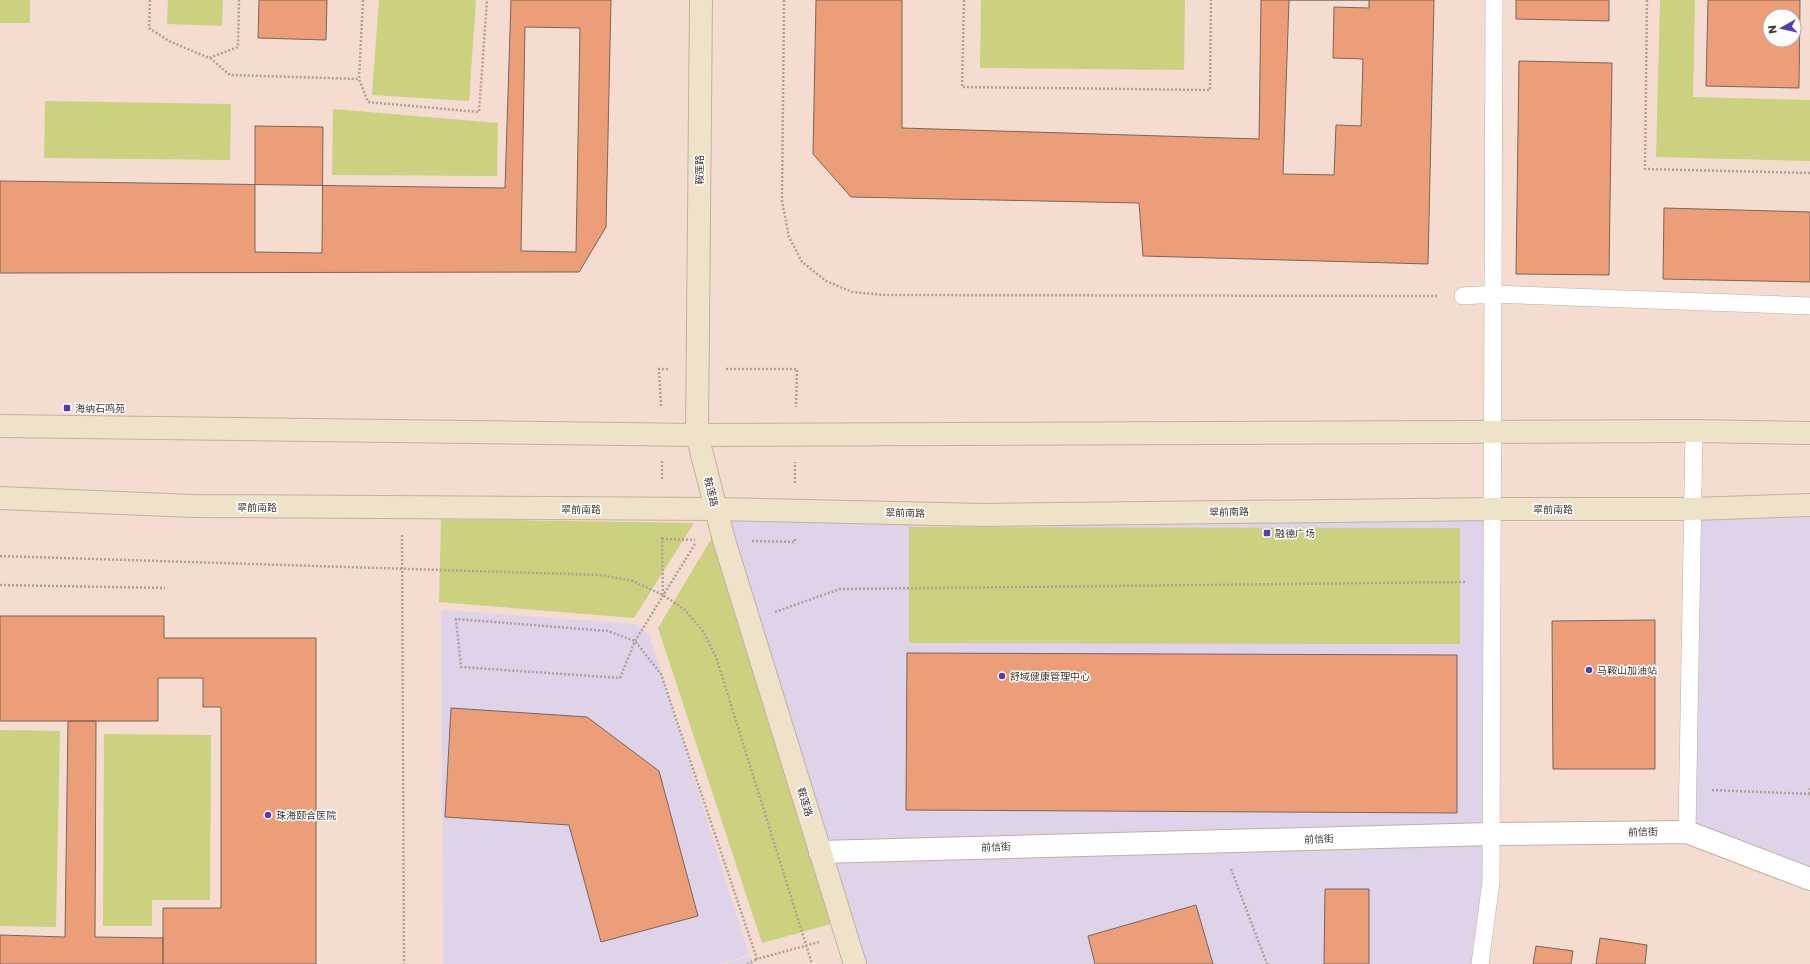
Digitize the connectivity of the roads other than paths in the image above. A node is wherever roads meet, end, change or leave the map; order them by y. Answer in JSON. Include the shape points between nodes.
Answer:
{"nodes":[{"id":1,"x":701,"y":0,"type":"edge"},
{"id":2,"x":1494,"y":0,"type":"edge"},
{"id":3,"x":1493,"y":294,"type":"junction"},
{"id":4,"x":1463,"y":296,"type":"road end"},
{"id":5,"x":1810,"y":306,"type":"edge"},
{"id":6,"x":0,"y":426,"type":"edge"},
{"id":7,"x":1694,"y":431,"type":"junction"},
{"id":8,"x":1494,"y":432,"type":"junction"},
{"id":9,"x":1810,"y":433,"type":"edge"},
{"id":10,"x":697,"y":435,"type":"junction"},
{"id":11,"x":0,"y":498,"type":"edge"},
{"id":12,"x":1810,"y":506,"type":"edge"},
{"id":13,"x":715,"y":509,"type":"junction"},
{"id":14,"x":1493,"y":509,"type":"junction"},
{"id":15,"x":1693,"y":509,"type":"junction"},
{"id":16,"x":1687,"y":832,"type":"junction"},
{"id":17,"x":1491,"y":834,"type":"junction"},
{"id":18,"x":820,"y":852,"type":"junction"},
{"id":19,"x":1810,"y":879,"type":"edge"},
{"id":20,"x":854,"y":964,"type":"edge"},
{"id":21,"x":1480,"y":964,"type":"edge"}],
"edges":[{"from":1,"to":10,"type":"main road","name":"鞍莲路"},
{"from":2,"to":3,"type":"lane"},
{"from":3,"to":4,"type":"lane"},
{"from":3,"to":5,"type":"lane"},
{"from":3,"to":8,"type":"lane"},
{"from":6,"to":10,"type":"main road"},
{"from":7,"to":8,"type":"main road"},
{"from":7,"to":9,"type":"main road"},
{"from":7,"to":15,"type":"lane"},
{"from":8,"to":10,"type":"main road"},
{"from":8,"to":14,"type":"lane"},
{"from":10,"to":13,"type":"main road","name":"鞍莲路"},
{"from":11,"to":13,"type":"main road","name":"翠前南路","via":[[193,506]]},
{"from":12,"to":15,"type":"main road","name":"翠前南路"},
{"from":13,"to":14,"type":"main road","name":"翠前南路","via":[[984,515]]},
{"from":13,"to":18,"type":"main road","name":"鞍莲路"},
{"from":14,"to":15,"type":"main road","name":"翠前南路"},
{"from":14,"to":17,"type":"lane"},
{"from":15,"to":16,"type":"lane"},
{"from":16,"to":17,"type":"street","name":"前信街"},
{"from":16,"to":19,"type":"street","name":"前信街"},
{"from":17,"to":18,"type":"street","name":"前信街"},
{"from":17,"to":21,"type":"lane","via":[[1491,882]]},
{"from":18,"to":20,"type":"main road","name":"鞍莲路"}]}
